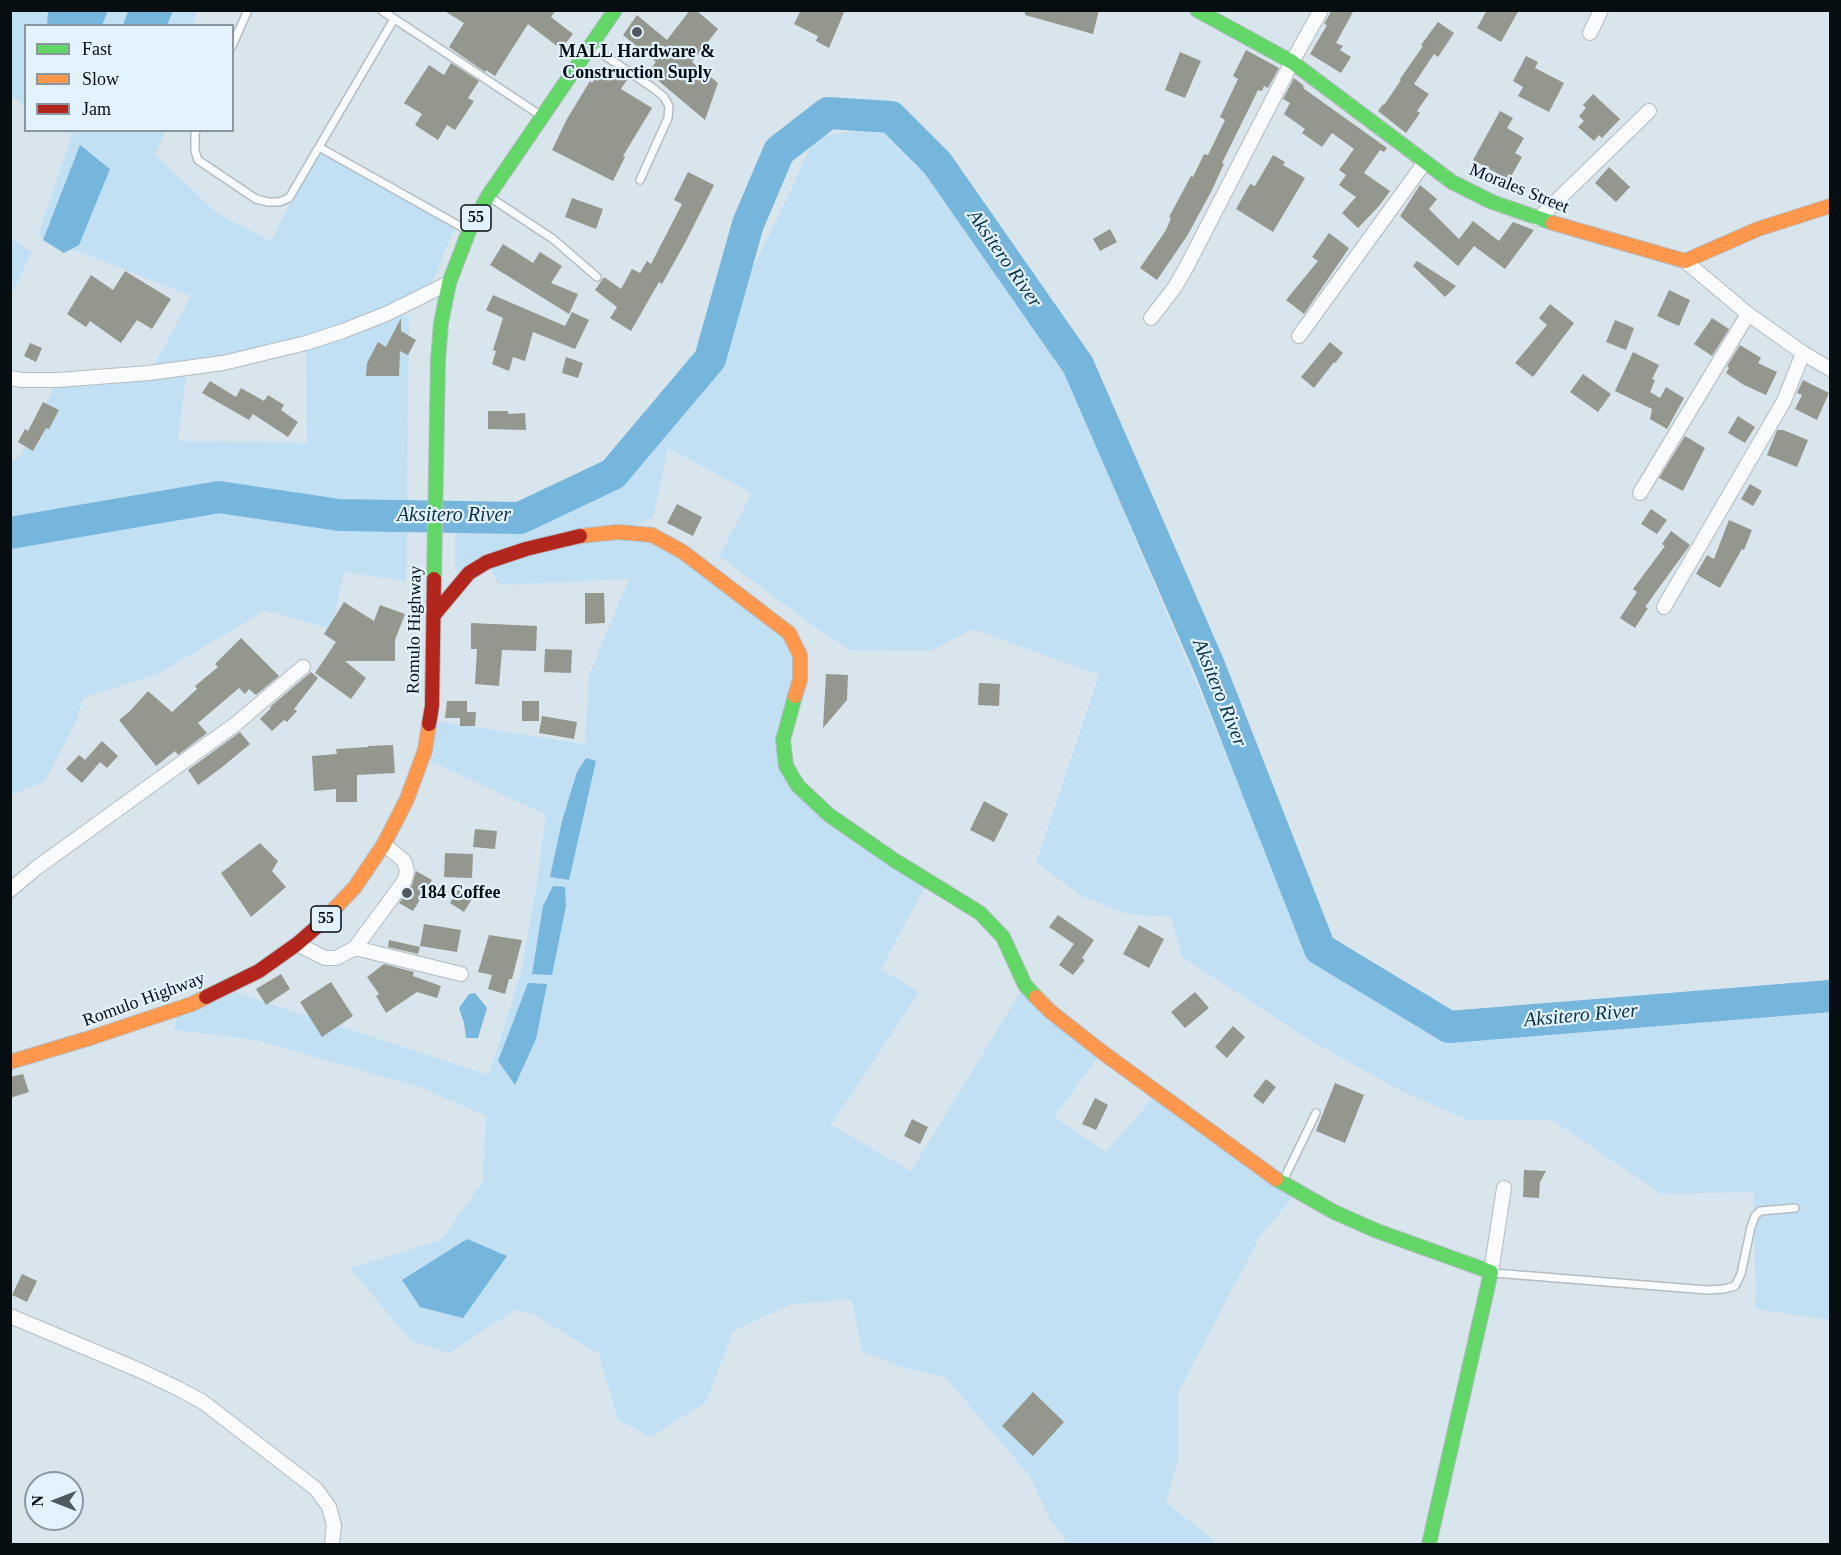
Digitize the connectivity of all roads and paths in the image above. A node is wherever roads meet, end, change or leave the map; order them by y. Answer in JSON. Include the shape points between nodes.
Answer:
{"nodes":[{"id":1,"x":248,"y":10,"type":"edge"},
{"id":2,"x":381,"y":10,"type":"edge"},
{"id":3,"x":615,"y":10,"type":"edge"},
{"id":4,"x":1197,"y":10,"type":"edge"},
{"id":5,"x":1321,"y":10,"type":"edge"},
{"id":6,"x":1601,"y":10,"type":"edge"},
{"id":7,"x":394,"y":19,"type":"junction"},
{"id":8,"x":1590,"y":33,"type":"dead end"},
{"id":9,"x":234,"y":42,"type":"edge"},
{"id":10,"x":591,"y":46,"type":"junction"},
{"id":11,"x":1292,"y":62,"type":"junction"},
{"id":12,"x":1649,"y":111,"type":"dead end"},
{"id":13,"x":542,"y":116,"type":"junction"},
{"id":14,"x":196,"y":132,"type":"edge"},
{"id":15,"x":319,"y":147,"type":"junction"},
{"id":16,"x":1425,"y":162,"type":"junction"},
{"id":17,"x":640,"y":180,"type":"dead end"},
{"id":18,"x":488,"y":196,"type":"junction"},
{"id":19,"x":1830,"y":206,"type":"edge"},
{"id":20,"x":1538,"y":219,"type":"junction"},
{"id":21,"x":470,"y":231,"type":"junction"},
{"id":22,"x":1685,"y":261,"type":"junction"},
{"id":23,"x":597,"y":277,"type":"dead end"},
{"id":24,"x":449,"y":283,"type":"junction"},
{"id":25,"x":1748,"y":314,"type":"junction"},
{"id":26,"x":1151,"y":318,"type":"dead end"},
{"id":27,"x":1299,"y":336,"type":"dead end"},
{"id":28,"x":1803,"y":353,"type":"junction"},
{"id":29,"x":1830,"y":369,"type":"edge"},
{"id":30,"x":10,"y":378,"type":"edge"},
{"id":31,"x":1640,"y":493,"type":"dead end"},
{"id":32,"x":1664,"y":607,"type":"dead end"},
{"id":33,"x":434,"y":615,"type":"junction"},
{"id":34,"x":303,"y":667,"type":"dead end"},
{"id":35,"x":384,"y":844,"type":"junction"},
{"id":36,"x":10,"y":890,"type":"edge"},
{"id":37,"x":297,"y":944,"type":"junction"},
{"id":38,"x":354,"y":948,"type":"junction"},
{"id":39,"x":461,"y":974,"type":"dead end"},
{"id":40,"x":10,"y":1062,"type":"edge"},
{"id":41,"x":1316,"y":1113,"type":"dead end"},
{"id":42,"x":1282,"y":1183,"type":"junction"},
{"id":43,"x":1504,"y":1188,"type":"dead end"},
{"id":44,"x":1795,"y":1208,"type":"dead end"},
{"id":45,"x":1491,"y":1272,"type":"junction"},
{"id":46,"x":10,"y":1316,"type":"edge"},
{"id":47,"x":332,"y":1545,"type":"edge"},
{"id":48,"x":1429,"y":1545,"type":"edge"}],
"edges":[{"from":1,"to":9,"type":"lane"},
{"from":2,"to":7,"type":"lane"},
{"from":3,"to":10,"type":"main road","name":"Romulo Highway","number":"55"},
{"from":4,"to":11,"type":"main road","name":"Morales Street"},
{"from":5,"to":11,"type":"street"},
{"from":6,"to":8,"type":"street"},
{"from":7,"to":13,"type":"lane"},
{"from":7,"to":15,"type":"lane"},
{"from":10,"to":13,"type":"main road","name":"Romulo Highway","number":"55"},
{"from":10,"to":17,"type":"lane","via":[[664,97],[669,106],[668,118]]},
{"from":11,"to":16,"type":"main road","name":"Morales Street"},
{"from":11,"to":26,"type":"street","via":[[1187,266]]},
{"from":12,"to":20,"type":"street"},
{"from":13,"to":18,"type":"main road","name":"Romulo Highway","number":"55"},
{"from":14,"to":15,"type":"lane","via":[[198,160],[256,199],[268,202],[289,198]]},
{"from":15,"to":21,"type":"lane"},
{"from":16,"to":20,"type":"main road","name":"Morales Street","via":[[1472,193]]},
{"from":16,"to":27,"type":"street"},
{"from":18,"to":21,"type":"main road","name":"Romulo Highway","number":"55"},
{"from":18,"to":23,"type":"lane","via":[[553,239]]},
{"from":19,"to":22,"type":"main road","via":[[1758,229]]},
{"from":20,"to":22,"type":"main road","name":"Morales Street"},
{"from":21,"to":24,"type":"main road","name":"Romulo Highway","number":"55"},
{"from":22,"to":25,"type":"street"},
{"from":24,"to":30,"type":"street","via":[[343,331],[306,344],[223,363],[51,381]]},
{"from":24,"to":33,"type":"main road","name":"Romulo Highway","number":"55","via":[[438,360]]},
{"from":25,"to":28,"type":"street"},
{"from":25,"to":31,"type":"street"},
{"from":28,"to":29,"type":"street"},
{"from":28,"to":32,"type":"street","via":[[1784,401]]},
{"from":33,"to":35,"type":"main road","name":"Romulo Highway","number":"55","via":[[432,706],[425,750],[407,800]]},
{"from":33,"to":42,"type":"main road","via":[[470,573],[487,562],[526,549],[590,534],[618,532],[652,535],[683,552],[789,633],[798,650],[800,680],[783,740],[786,766],[798,786],[829,816],[980,913],[1003,936],[1025,985],[1051,1012]]},
{"from":34,"to":36,"type":"street","via":[[237,723]]},
{"from":35,"to":37,"type":"main road","name":"Romulo Highway","number":"55","via":[[355,887]]},
{"from":35,"to":38,"type":"street","via":[[404,861],[405,880]]},
{"from":37,"to":38,"type":"street","via":[[325,958],[336,958]]},
{"from":37,"to":40,"type":"main road","name":"Romulo Highway","number":"55","via":[[259,971],[192,1004]]},
{"from":38,"to":39,"type":"street"},
{"from":41,"to":42,"type":"lane"},
{"from":42,"to":45,"type":"main road","via":[[1377,1231]]},
{"from":43,"to":45,"type":"street"},
{"from":44,"to":45,"type":"lane","via":[[1760,1211],[1755,1216],[1741,1274],[1735,1286],[1724,1289]]},
{"from":45,"to":48,"type":"main road"},
{"from":46,"to":47,"type":"street","via":[[139,1370],[202,1402],[316,1490],[334,1525]]}]}
